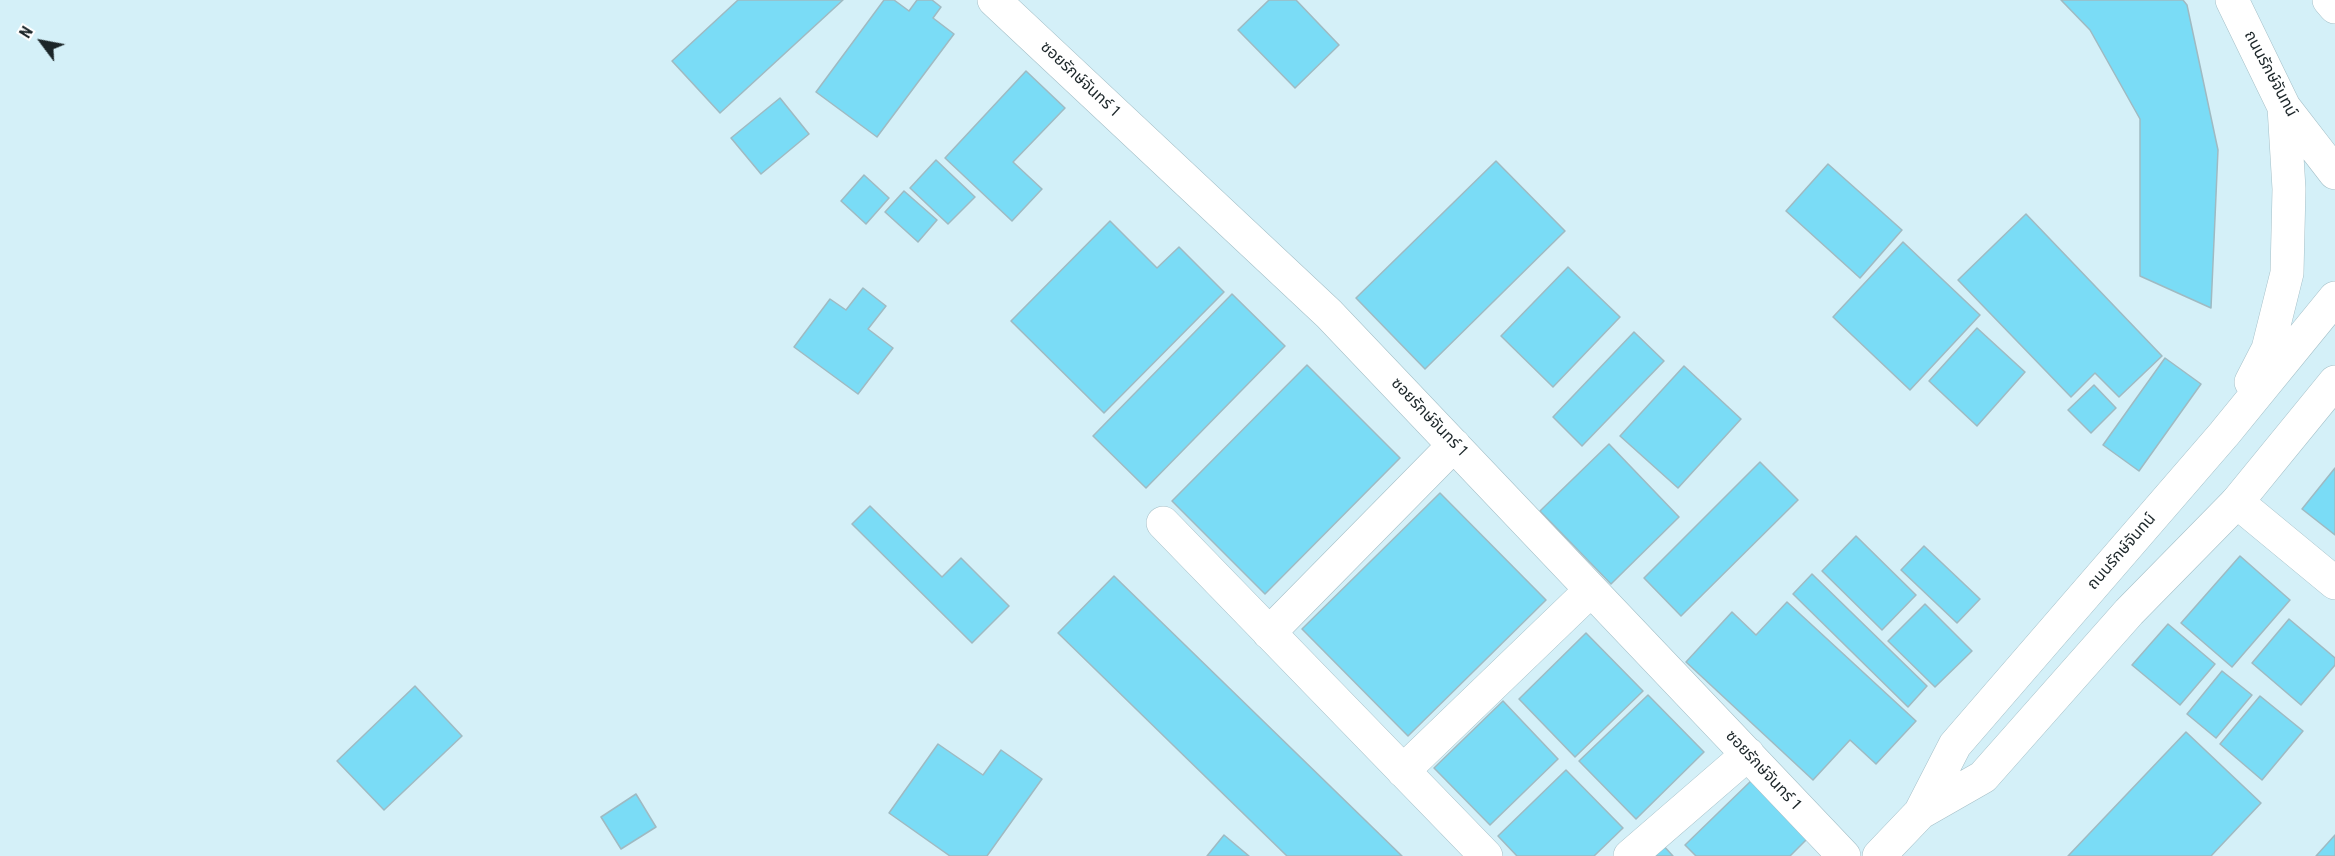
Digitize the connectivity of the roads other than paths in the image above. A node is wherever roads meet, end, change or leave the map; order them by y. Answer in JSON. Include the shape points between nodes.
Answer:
{"nodes":[{"id":1,"x":994,"y":0,"type":"edge"},
{"id":2,"x":2232,"y":0,"type":"edge"},
{"id":3,"x":2329,"y":0,"type":"edge"},
{"id":4,"x":2335,"y":7,"type":"edge"},
{"id":5,"x":2284,"y":107,"type":"junction"},
{"id":6,"x":2335,"y":173,"type":"edge"},
{"id":7,"x":2335,"y":298,"type":"edge"},
{"id":8,"x":2335,"y":382,"type":"edge"},
{"id":9,"x":2224,"y":434,"type":"junction"},
{"id":10,"x":1454,"y":445,"type":"junction"},
{"id":11,"x":2237,"y":502,"type":"junction"},
{"id":12,"x":1163,"y":524,"type":"dead end"},
{"id":13,"x":2335,"y":583,"type":"edge"},
{"id":14,"x":1591,"y":590,"type":"junction"},
{"id":15,"x":1269,"y":633,"type":"junction"},
{"id":16,"x":1748,"y":754,"type":"junction"},
{"id":17,"x":1404,"y":771,"type":"junction"},
{"id":18,"x":1920,"y":813,"type":"junction"},
{"id":19,"x":1486,"y":856,"type":"edge"},
{"id":20,"x":1629,"y":856,"type":"edge"},
{"id":21,"x":1844,"y":856,"type":"edge"},
{"id":22,"x":1880,"y":856,"type":"edge"}],
"edges":[{"from":1,"to":10,"type":"street","name":"ซอยรักษ์จันทร์ 1","via":[[1329,314]]},
{"from":2,"to":5,"type":"street","name":"ถนนรักษ์จันทน์"},
{"from":3,"to":4,"type":"street"},
{"from":5,"to":6,"type":"street","name":"ถนนรักษ์จันทน์"},
{"from":5,"to":9,"type":"street","via":[[2289,189],[2287,273],[2268,349]]},
{"from":7,"to":9,"type":"street","name":"ถนนรักษ์จันทน์"},
{"from":8,"to":11,"type":"street","name":"ถนนรักษ์จันทน์"},
{"from":9,"to":18,"type":"street","name":"ถนนรักษ์จันทน์","via":[[1955,745]]},
{"from":10,"to":14,"type":"street","name":"ซอยรักษ์จันทร์ 1"},
{"from":10,"to":15,"type":"street"},
{"from":11,"to":13,"type":"street"},
{"from":11,"to":18,"type":"street","name":"ถนนรักษ์จันทน์","via":[[2129,612],[1983,777]]},
{"from":12,"to":15,"type":"street"},
{"from":14,"to":16,"type":"street","name":"ซอยรักษ์จันทร์ 1"},
{"from":14,"to":17,"type":"street"},
{"from":15,"to":17,"type":"street"},
{"from":16,"to":20,"type":"street"},
{"from":16,"to":21,"type":"street","name":"ซอยรักษ์จันทร์ 1"},
{"from":17,"to":19,"type":"street"},
{"from":18,"to":22,"type":"street","name":"ถนนรักษ์จันทน์"}]}
